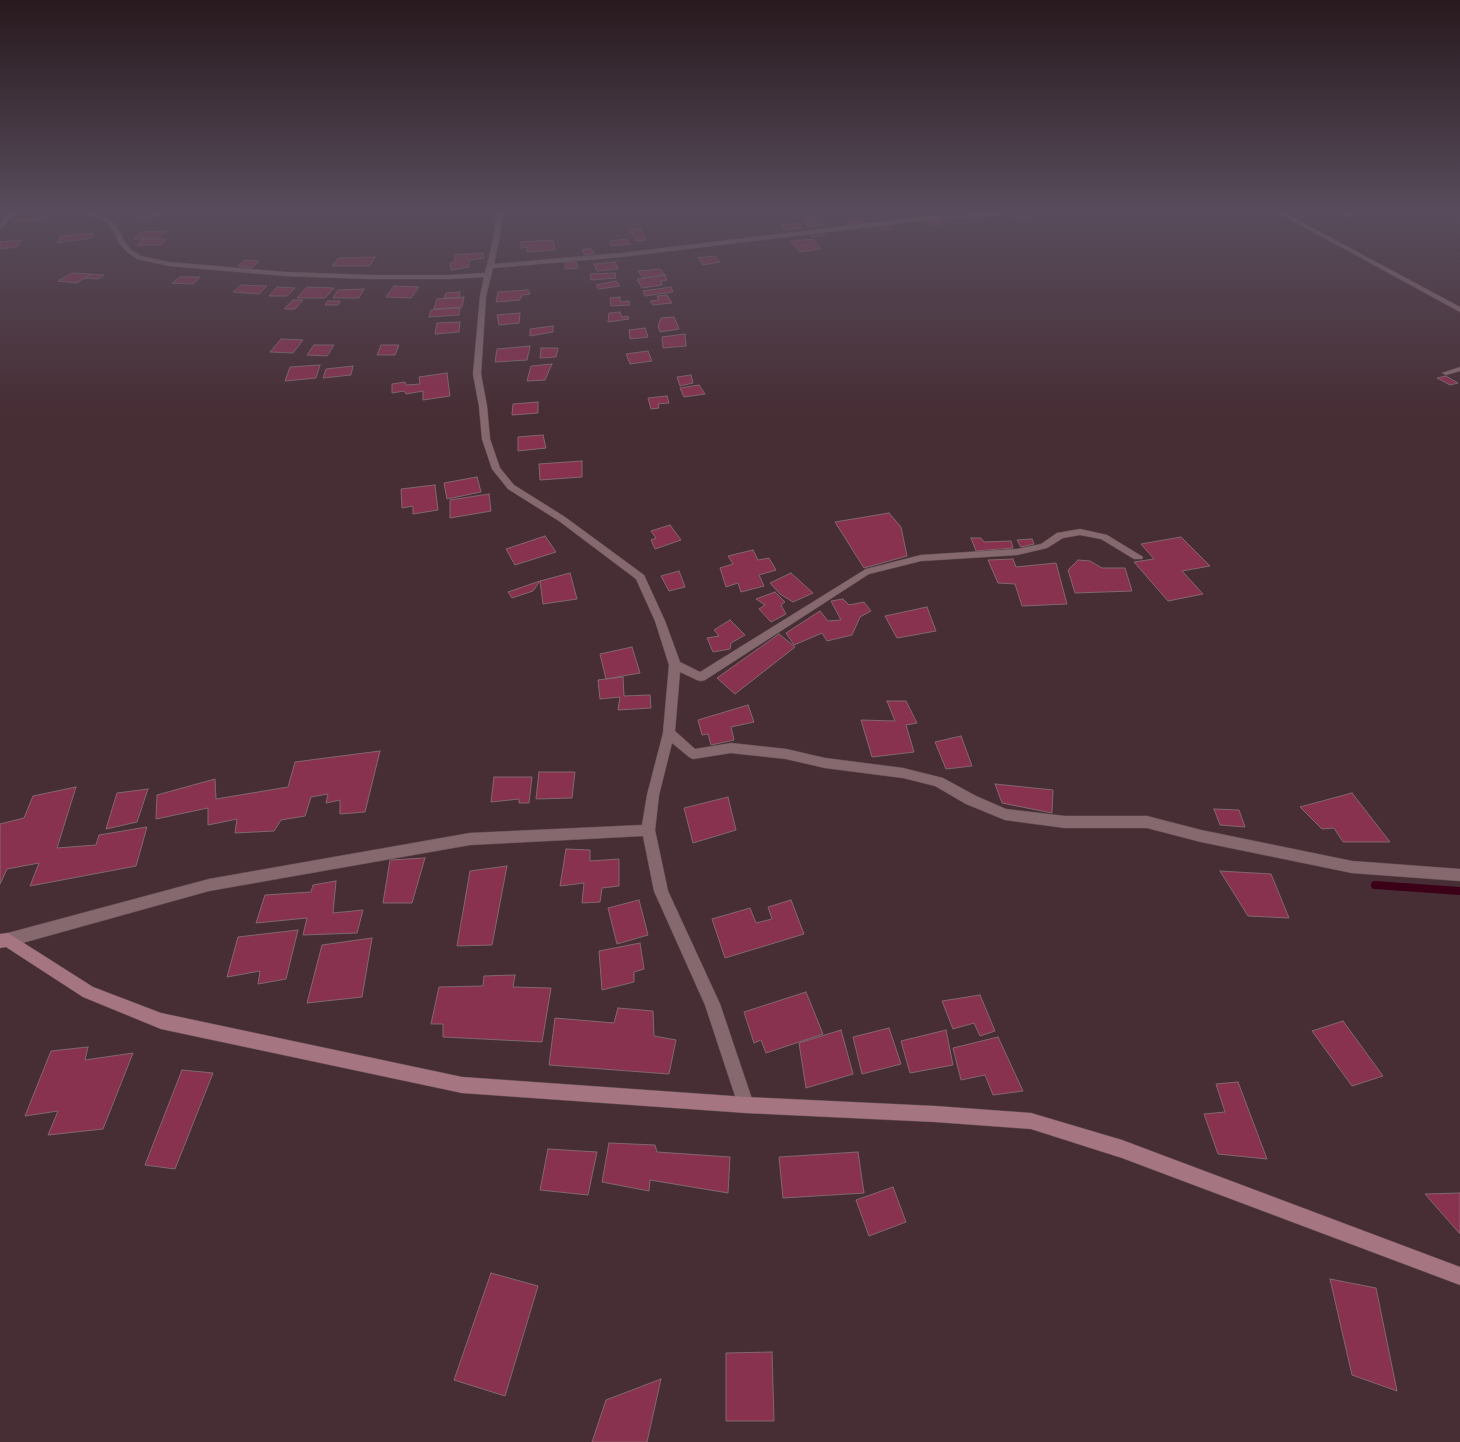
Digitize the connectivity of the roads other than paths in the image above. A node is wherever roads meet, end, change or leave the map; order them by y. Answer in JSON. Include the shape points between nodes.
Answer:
{"nodes":[{"id":1,"x":487,"y":278,"type":"edge"},
{"id":2,"x":1402,"y":278,"type":"edge"},
{"id":3,"x":1460,"y":310,"type":"edge"},
{"id":4,"x":1460,"y":369,"type":"edge"},
{"id":5,"x":1446,"y":373,"type":"dead end"},
{"id":6,"x":1138,"y":557,"type":"dead end"},
{"id":7,"x":675,"y":665,"type":"junction"},
{"id":8,"x":669,"y":733,"type":"junction"},
{"id":9,"x":648,"y":830,"type":"junction"},
{"id":10,"x":1460,"y":876,"type":"edge"},
{"id":11,"x":4,"y":940,"type":"edge"},
{"id":12,"x":746,"y":1105,"type":"junction"},
{"id":13,"x":1460,"y":1276,"type":"edge"}],
"edges":[{"from":1,"to":7,"type":"street","via":[[478,374],[484,406],[486,439],[496,469],[511,487],[562,519],[640,577],[660,621]]},
{"from":2,"to":3,"type":"street"},
{"from":4,"to":5,"type":"street"},
{"from":6,"to":7,"type":"street","via":[[1104,537],[1080,532],[1060,535],[1044,546],[1017,552],[921,558],[866,572],[701,677]]},
{"from":7,"to":8,"type":"street"},
{"from":8,"to":9,"type":"street","via":[[653,795]]},
{"from":8,"to":10,"type":"street","via":[[693,754],[731,748],[903,773],[938,782],[971,800],[1005,814],[1065,822],[1146,822],[1352,867]]},
{"from":9,"to":11,"type":"street","via":[[470,839],[209,886]]},
{"from":9,"to":12,"type":"street","via":[[661,891],[712,1004]]},
{"from":11,"to":12,"type":"street","via":[[88,992],[161,1021],[462,1084]]},
{"from":12,"to":13,"type":"street","via":[[1031,1121],[1122,1149]]}]}
